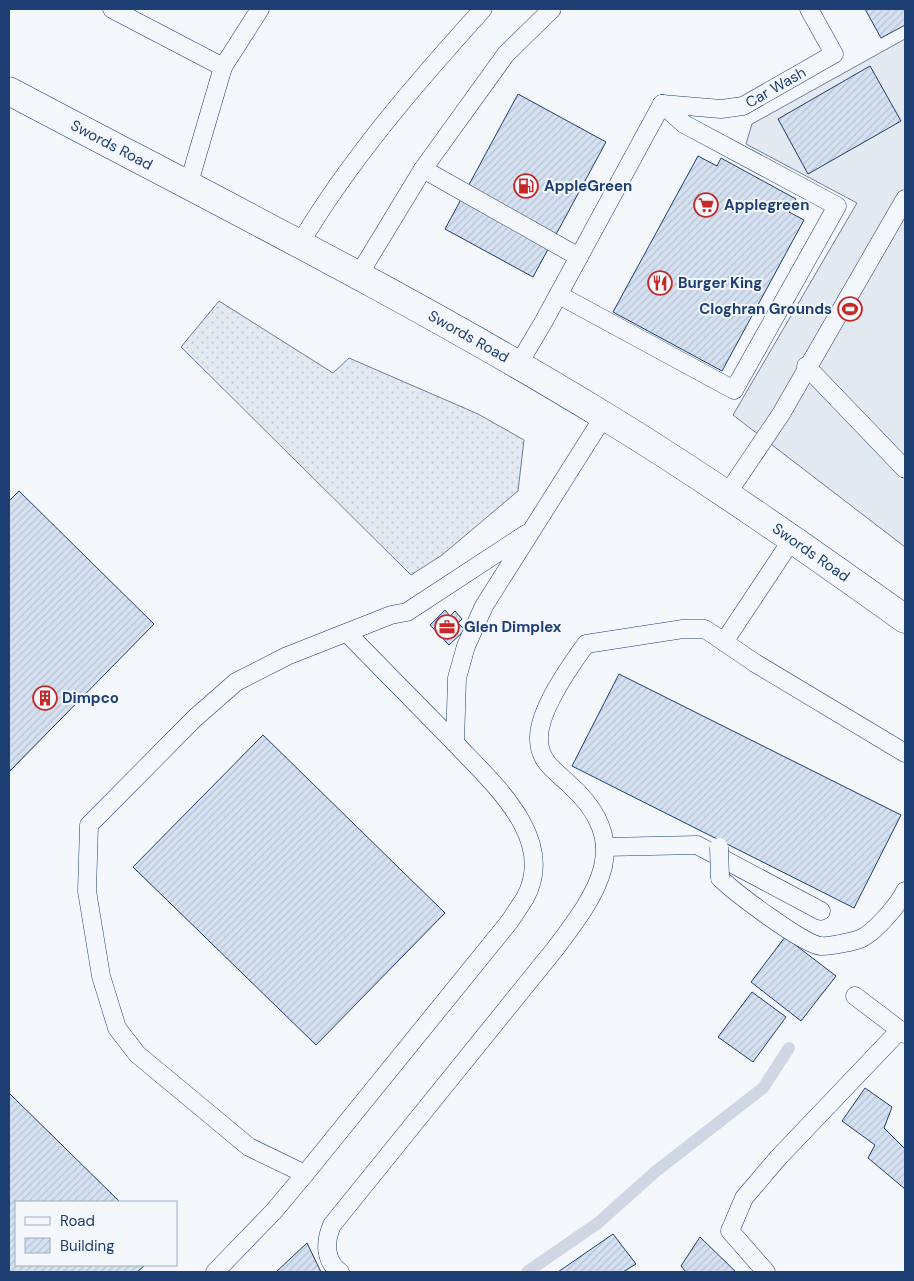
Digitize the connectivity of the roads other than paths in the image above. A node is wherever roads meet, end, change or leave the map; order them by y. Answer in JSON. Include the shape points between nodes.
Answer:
{"nodes":[{"id":1,"x":112,"y":9,"type":"edge"},
{"id":2,"x":260,"y":9,"type":"edge"},
{"id":3,"x":483,"y":9,"type":"edge"},
{"id":4,"x":552,"y":9,"type":"edge"},
{"id":5,"x":809,"y":9,"type":"edge"},
{"id":6,"x":223,"y":67,"type":"junction"},
{"id":7,"x":9,"y":91,"type":"edge"},
{"id":8,"x":662,"y":104,"type":"junction"},
{"id":9,"x":423,"y":168,"type":"junction"},
{"id":10,"x":188,"y":186,"type":"junction"},
{"id":11,"x":905,"y":198,"type":"edge"},
{"id":12,"x":299,"y":245,"type":"junction"},
{"id":13,"x":579,"y":257,"type":"junction"},
{"id":14,"x":358,"y":276,"type":"junction"},
{"id":15,"x":558,"y":295,"type":"junction"},
{"id":16,"x":518,"y":365,"type":"junction"},
{"id":17,"x":806,"y":366,"type":"junction"},
{"id":18,"x":604,"y":416,"type":"junction"},
{"id":19,"x":905,"y":469,"type":"edge"},
{"id":20,"x":727,"y":494,"type":"junction"},
{"id":21,"x":530,"y":532,"type":"junction"},
{"id":22,"x":793,"y":538,"type":"junction"},
{"id":23,"x":905,"y":619,"type":"edge"},
{"id":24,"x":347,"y":633,"type":"junction"},
{"id":25,"x":724,"y":642,"type":"junction"},
{"id":26,"x":455,"y":743,"type":"junction"},
{"id":27,"x":905,"y":753,"type":"edge"},
{"id":28,"x":720,"y":844,"type":"dead end"},
{"id":29,"x":606,"y":847,"type":"junction"},
{"id":30,"x":905,"y":890,"type":"edge"},
{"id":31,"x":821,"y":910,"type":"dead end"},
{"id":32,"x":855,"y":996,"type":"dead end"},
{"id":33,"x":903,"y":1032,"type":"edge"},
{"id":34,"x":305,"y":1174,"type":"junction"},
{"id":35,"x":215,"y":1272,"type":"edge"},
{"id":36,"x":340,"y":1272,"type":"edge"},
{"id":37,"x":766,"y":1272,"type":"edge"}],
"edges":[{"from":1,"to":6,"type":"lane"},
{"from":2,"to":6,"type":"lane"},
{"from":3,"to":12,"type":"lane","via":[[351,166]]},
{"from":4,"to":9,"type":"lane","via":[[506,54]]},
{"from":5,"to":8,"type":"lane","name":"Car Wash","via":[[834,54],[743,106],[721,109]]},
{"from":6,"to":10,"type":"lane"},
{"from":7,"to":10,"type":"main road","name":"Swords Road"},
{"from":8,"to":13,"type":"lane"},
{"from":8,"to":15,"type":"lane","via":[[684,124],[837,206],[734,390]]},
{"from":9,"to":13,"type":"lane"},
{"from":9,"to":14,"type":"lane"},
{"from":10,"to":12,"type":"main road","name":"Swords Road"},
{"from":11,"to":17,"type":"lane"},
{"from":12,"to":14,"type":"main road","name":"Swords Road"},
{"from":13,"to":15,"type":"lane"},
{"from":14,"to":16,"type":"main road","name":"Swords Road"},
{"from":15,"to":16,"type":"lane"},
{"from":16,"to":18,"type":"main road","name":"Swords Road"},
{"from":17,"to":19,"type":"lane"},
{"from":17,"to":20,"type":"lane","via":[[780,414]]},
{"from":18,"to":20,"type":"main road","name":"Swords Road"},
{"from":18,"to":21,"type":"lane"},
{"from":20,"to":22,"type":"main road","name":"Swords Road"},
{"from":21,"to":24,"type":"lane","via":[[407,612]]},
{"from":21,"to":26,"type":"lane","via":[[484,606],[466,646],[457,678]]},
{"from":22,"to":23,"type":"main road","name":"Swords Road"},
{"from":22,"to":25,"type":"lane"},
{"from":24,"to":26,"type":"lane"},
{"from":24,"to":34,"type":"lane","via":[[287,656],[236,682],[195,718],[89,825],[87,890],[101,976],[117,1028],[137,1054],[248,1147]]},
{"from":25,"to":27,"type":"lane"},
{"from":25,"to":29,"type":"lane","via":[[705,629],[695,628],[601,640],[586,644],[560,682],[549,703],[538,738],[541,751],[547,766],[581,794],[592,808]]},
{"from":26,"to":34,"type":"lane","via":[[512,804],[522,822],[533,856],[529,887],[510,921]]},
{"from":28,"to":30,"type":"lane","bridge":true,"via":[[720,878],[735,893],[820,946],[862,939],[899,904]]},
{"from":29,"to":31,"type":"lane","via":[[697,845]]},
{"from":29,"to":36,"type":"lane","via":[[601,877],[575,922],[332,1225],[326,1248]]},
{"from":32,"to":33,"type":"lane"},
{"from":33,"to":37,"type":"lane","via":[[778,1158],[744,1198],[730,1231]]},
{"from":34,"to":35,"type":"lane"}]}
